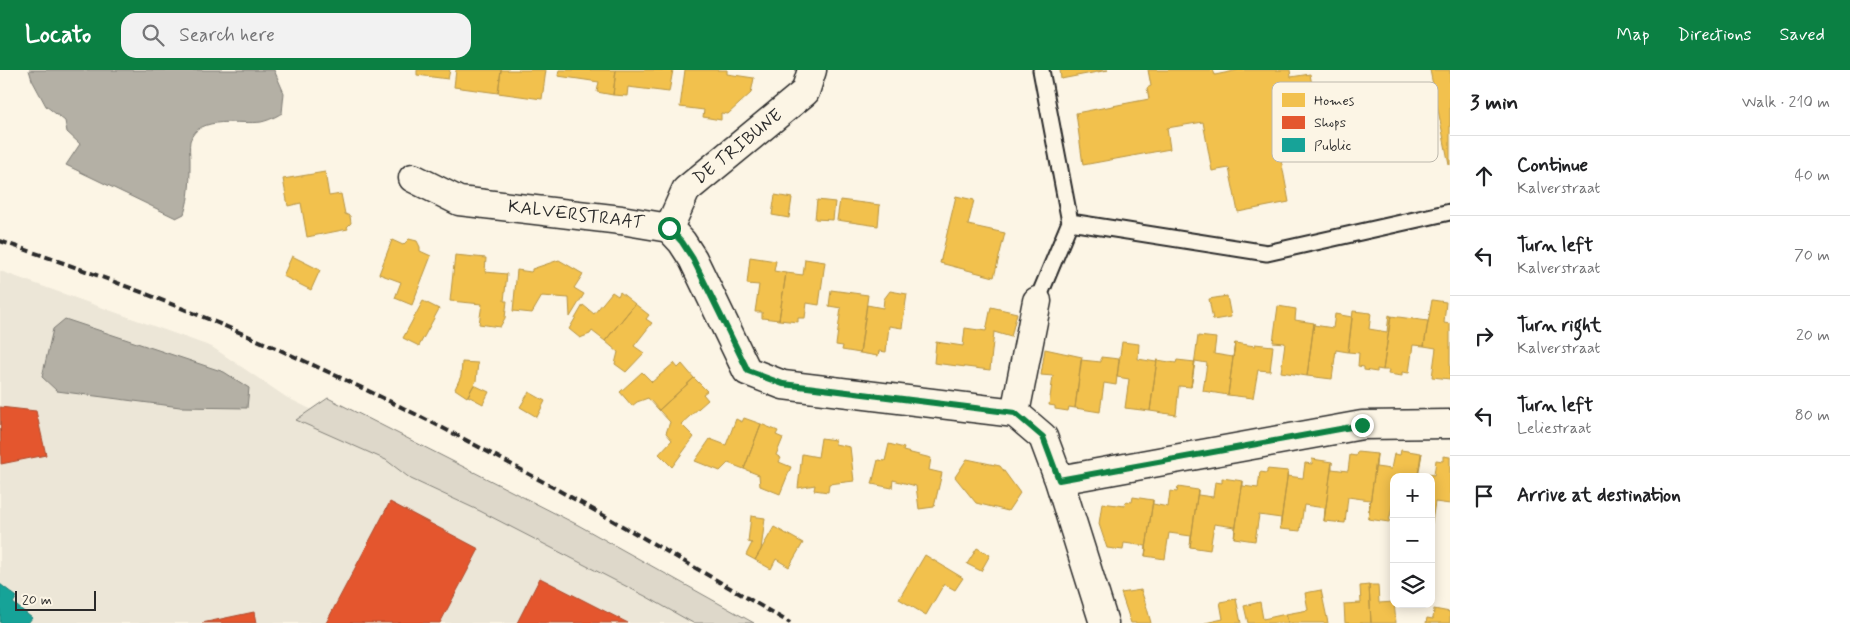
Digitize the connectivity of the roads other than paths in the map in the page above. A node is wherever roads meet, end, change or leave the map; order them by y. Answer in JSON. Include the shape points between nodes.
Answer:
{"nodes":[{"id":1,"x":812,"y":70,"type":"edge"},
{"id":2,"x":1042,"y":70,"type":"edge"},
{"id":3,"x":413,"y":178,"type":"dead end"},
{"id":4,"x":1450,"y":212,"type":"edge"},
{"id":5,"x":1070,"y":222,"type":"junction"},
{"id":6,"x":669,"y":228,"type":"junction"},
{"id":7,"x":1037,"y":301,"type":"joint"},
{"id":8,"x":1015,"y":413,"type":"junction"},
{"id":9,"x":1450,"y":424,"type":"edge"},
{"id":10,"x":1059,"y":480,"type":"junction"},
{"id":11,"x":1104,"y":623,"type":"edge"}],
"edges":[{"from":1,"to":6,"type":"street","name":"DE TRIBUNE","via":[[805,92],[686,190]]},
{"from":2,"to":5,"type":"lane"},
{"from":3,"to":6,"type":"street","name":"KALVERSTRAAT","via":[[459,200]]},
{"from":4,"to":5,"type":"lane","via":[[1267,253]]},
{"from":5,"to":7,"type":"lane"},
{"from":6,"to":8,"type":"street","name":"KALVERSTRAAT","via":[[693,259],[748,371],[783,384]]},
{"from":7,"to":8,"type":"street"},
{"from":8,"to":10,"type":"street","via":[[1043,437]]},
{"from":9,"to":10,"type":"street","via":[[1362,425]]},
{"from":10,"to":11,"type":"street"}]}
